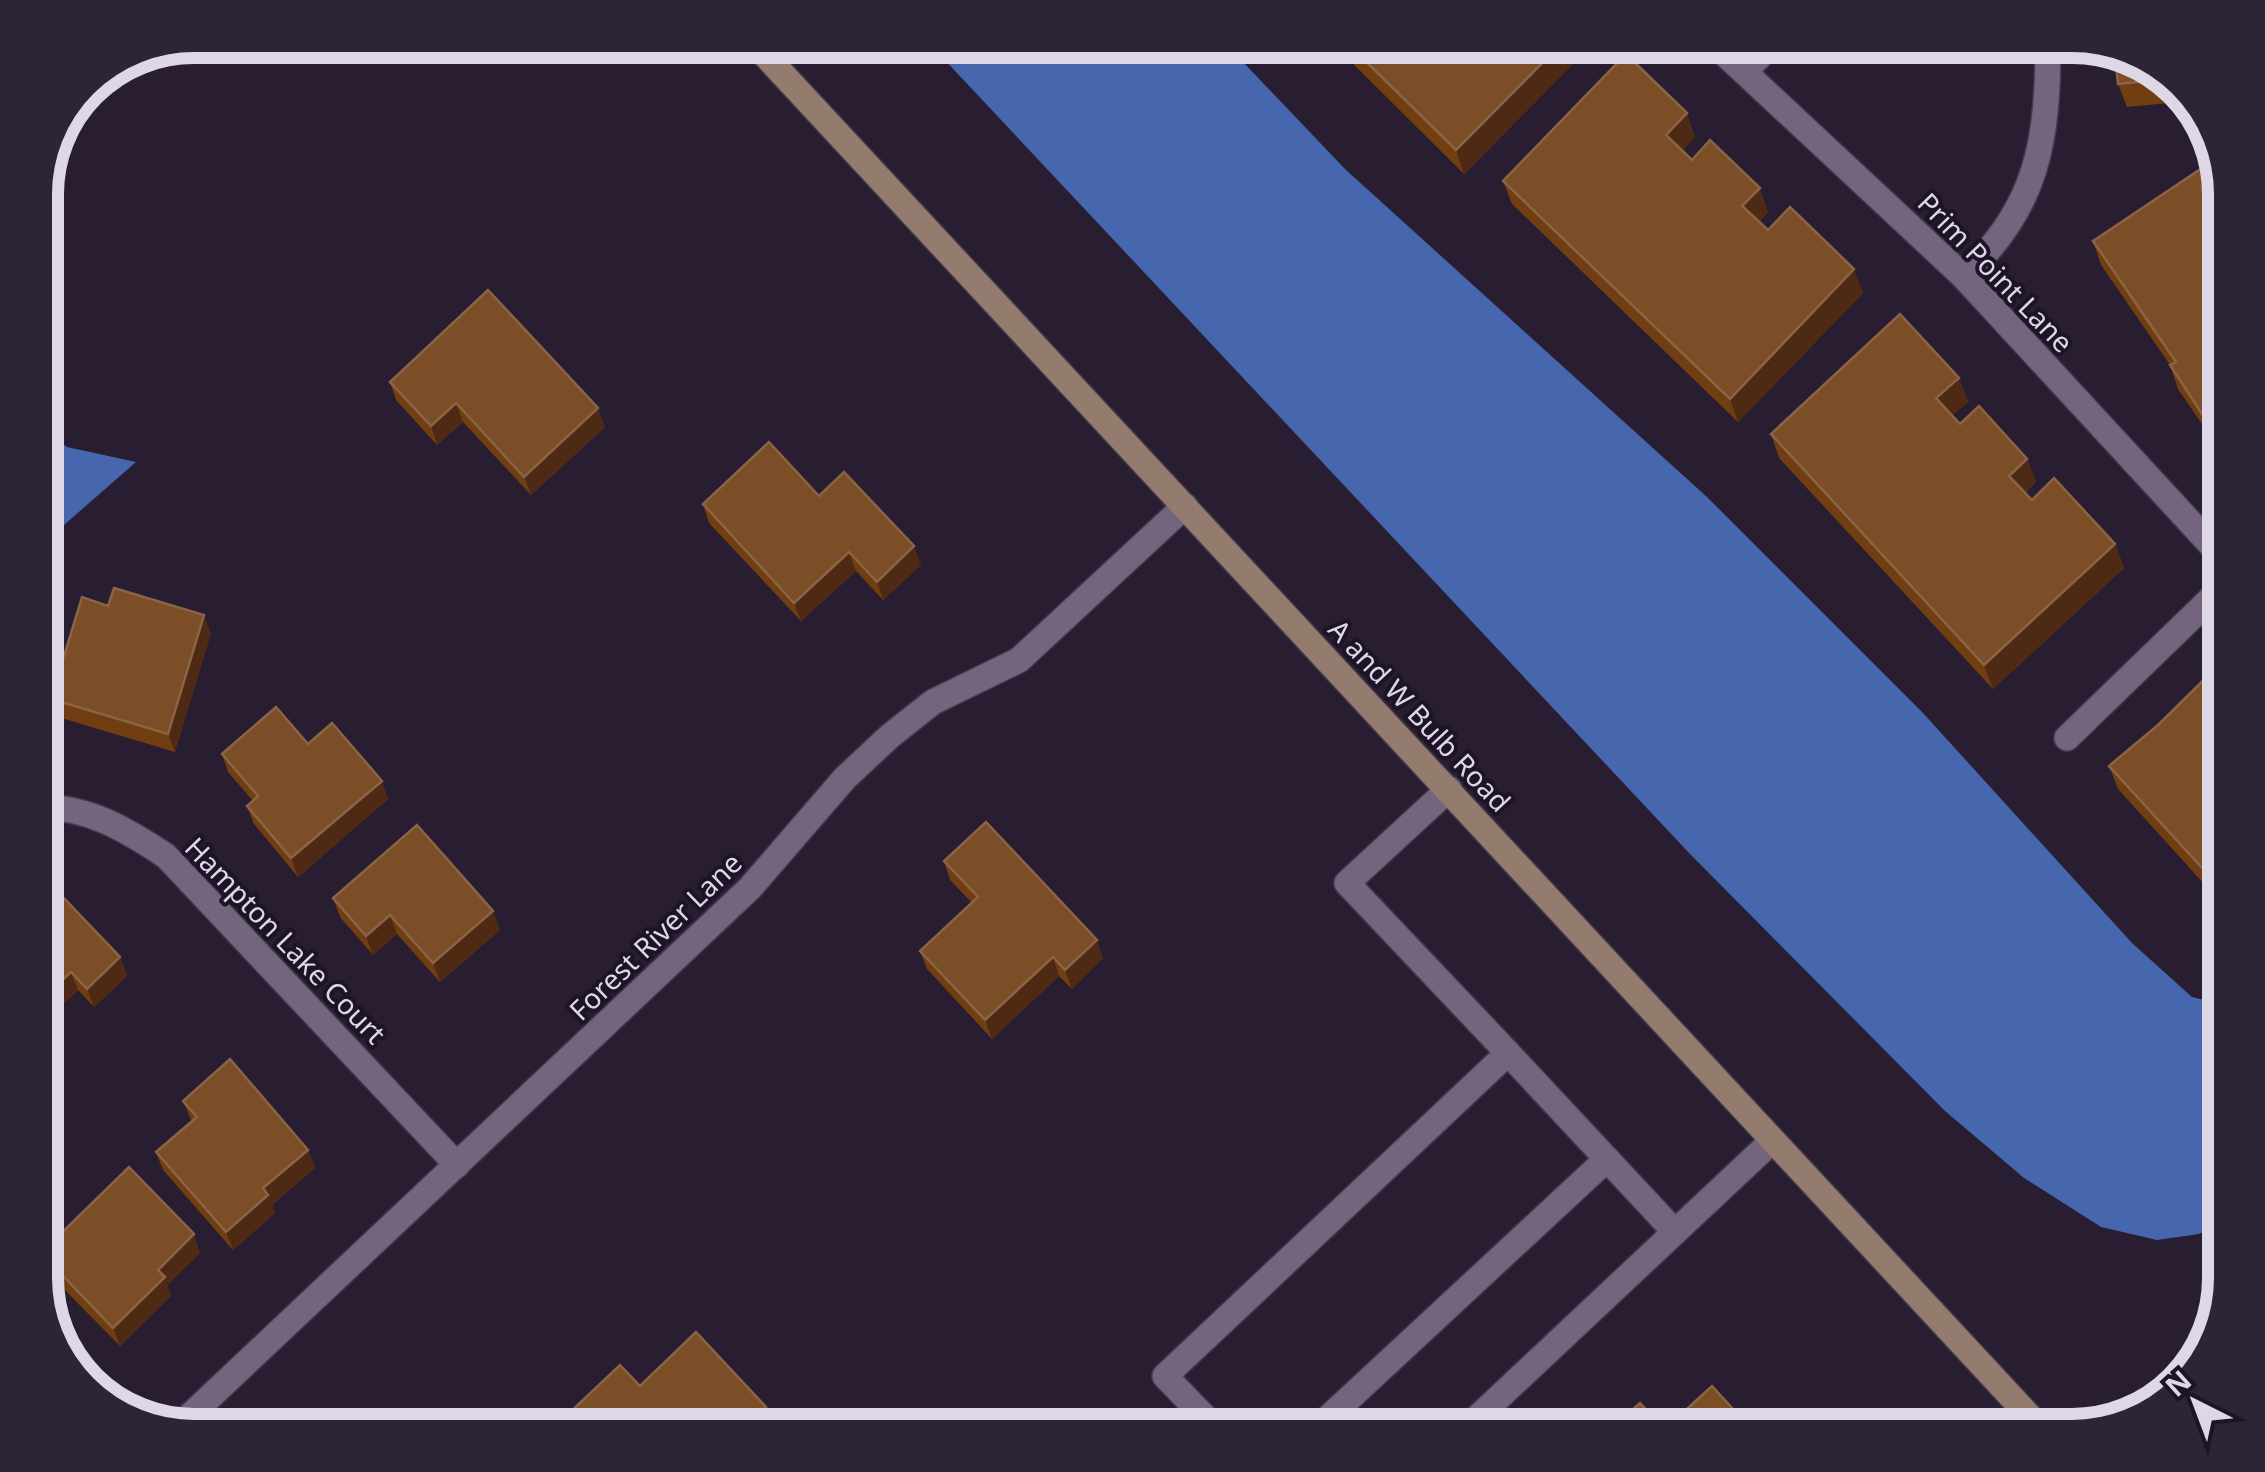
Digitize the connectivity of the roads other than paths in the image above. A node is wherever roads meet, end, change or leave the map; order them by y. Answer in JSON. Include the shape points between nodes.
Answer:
{"nodes":[{"id":1,"x":768,"y":58,"type":"edge"},
{"id":2,"x":1732,"y":58,"type":"edge"},
{"id":3,"x":1758,"y":58,"type":"edge"},
{"id":4,"x":2047,"y":58,"type":"edge"},
{"id":5,"x":1746,"y":70,"type":"junction"},
{"id":6,"x":1964,"y":276,"type":"junction"},
{"id":7,"x":1185,"y":506,"type":"junction"},
{"id":8,"x":2208,"y":542,"type":"edge"},
{"id":9,"x":2208,"y":601,"type":"edge"},
{"id":10,"x":2067,"y":738,"type":"dead end"},
{"id":11,"x":1449,"y":789,"type":"junction"},
{"id":12,"x":58,"y":807,"type":"edge"},
{"id":13,"x":1508,"y":1054,"type":"junction"},
{"id":14,"x":1772,"y":1140,"type":"junction"},
{"id":15,"x":1608,"y":1159,"type":"junction"},
{"id":16,"x":457,"y":1164,"type":"junction"},
{"id":17,"x":1676,"y":1232,"type":"junction"},
{"id":18,"x":192,"y":1414,"type":"edge"},
{"id":19,"x":1201,"y":1414,"type":"edge"},
{"id":20,"x":1332,"y":1414,"type":"edge"},
{"id":21,"x":1481,"y":1414,"type":"edge"},
{"id":22,"x":2027,"y":1414,"type":"edge"}],
"edges":[{"from":1,"to":7,"type":"street","name":"A and W Bulb Road"},
{"from":2,"to":5,"type":"street","name":"Prim Point Lane"},
{"from":3,"to":5,"type":"street"},
{"from":4,"to":6,"type":"street","via":[[2042,137],[2024,204],[1996,247]]},
{"from":5,"to":6,"type":"street","name":"Prim Point Lane"},
{"from":6,"to":8,"type":"street","name":"Prim Point Lane"},
{"from":7,"to":11,"type":"street","name":"A and W Bulb Road"},
{"from":7,"to":16,"type":"street","name":"Forest River Lane","via":[[1019,660],[933,702],[890,736],[750,888]]},
{"from":9,"to":10,"type":"street"},
{"from":11,"to":13,"type":"street","via":[[1347,883]]},
{"from":11,"to":14,"type":"street","name":"A and W Bulb Road"},
{"from":12,"to":16,"type":"street","name":"Hampton Lake Court","via":[[119,825],[166,856]]},
{"from":13,"to":15,"type":"street"},
{"from":13,"to":19,"type":"street","via":[[1165,1376]]},
{"from":14,"to":17,"type":"street"},
{"from":14,"to":22,"type":"street","name":"A and W Bulb Road"},
{"from":15,"to":17,"type":"street"},
{"from":15,"to":20,"type":"street"},
{"from":16,"to":18,"type":"street","name":"Forest River Lane"},
{"from":17,"to":21,"type":"street"}]}
